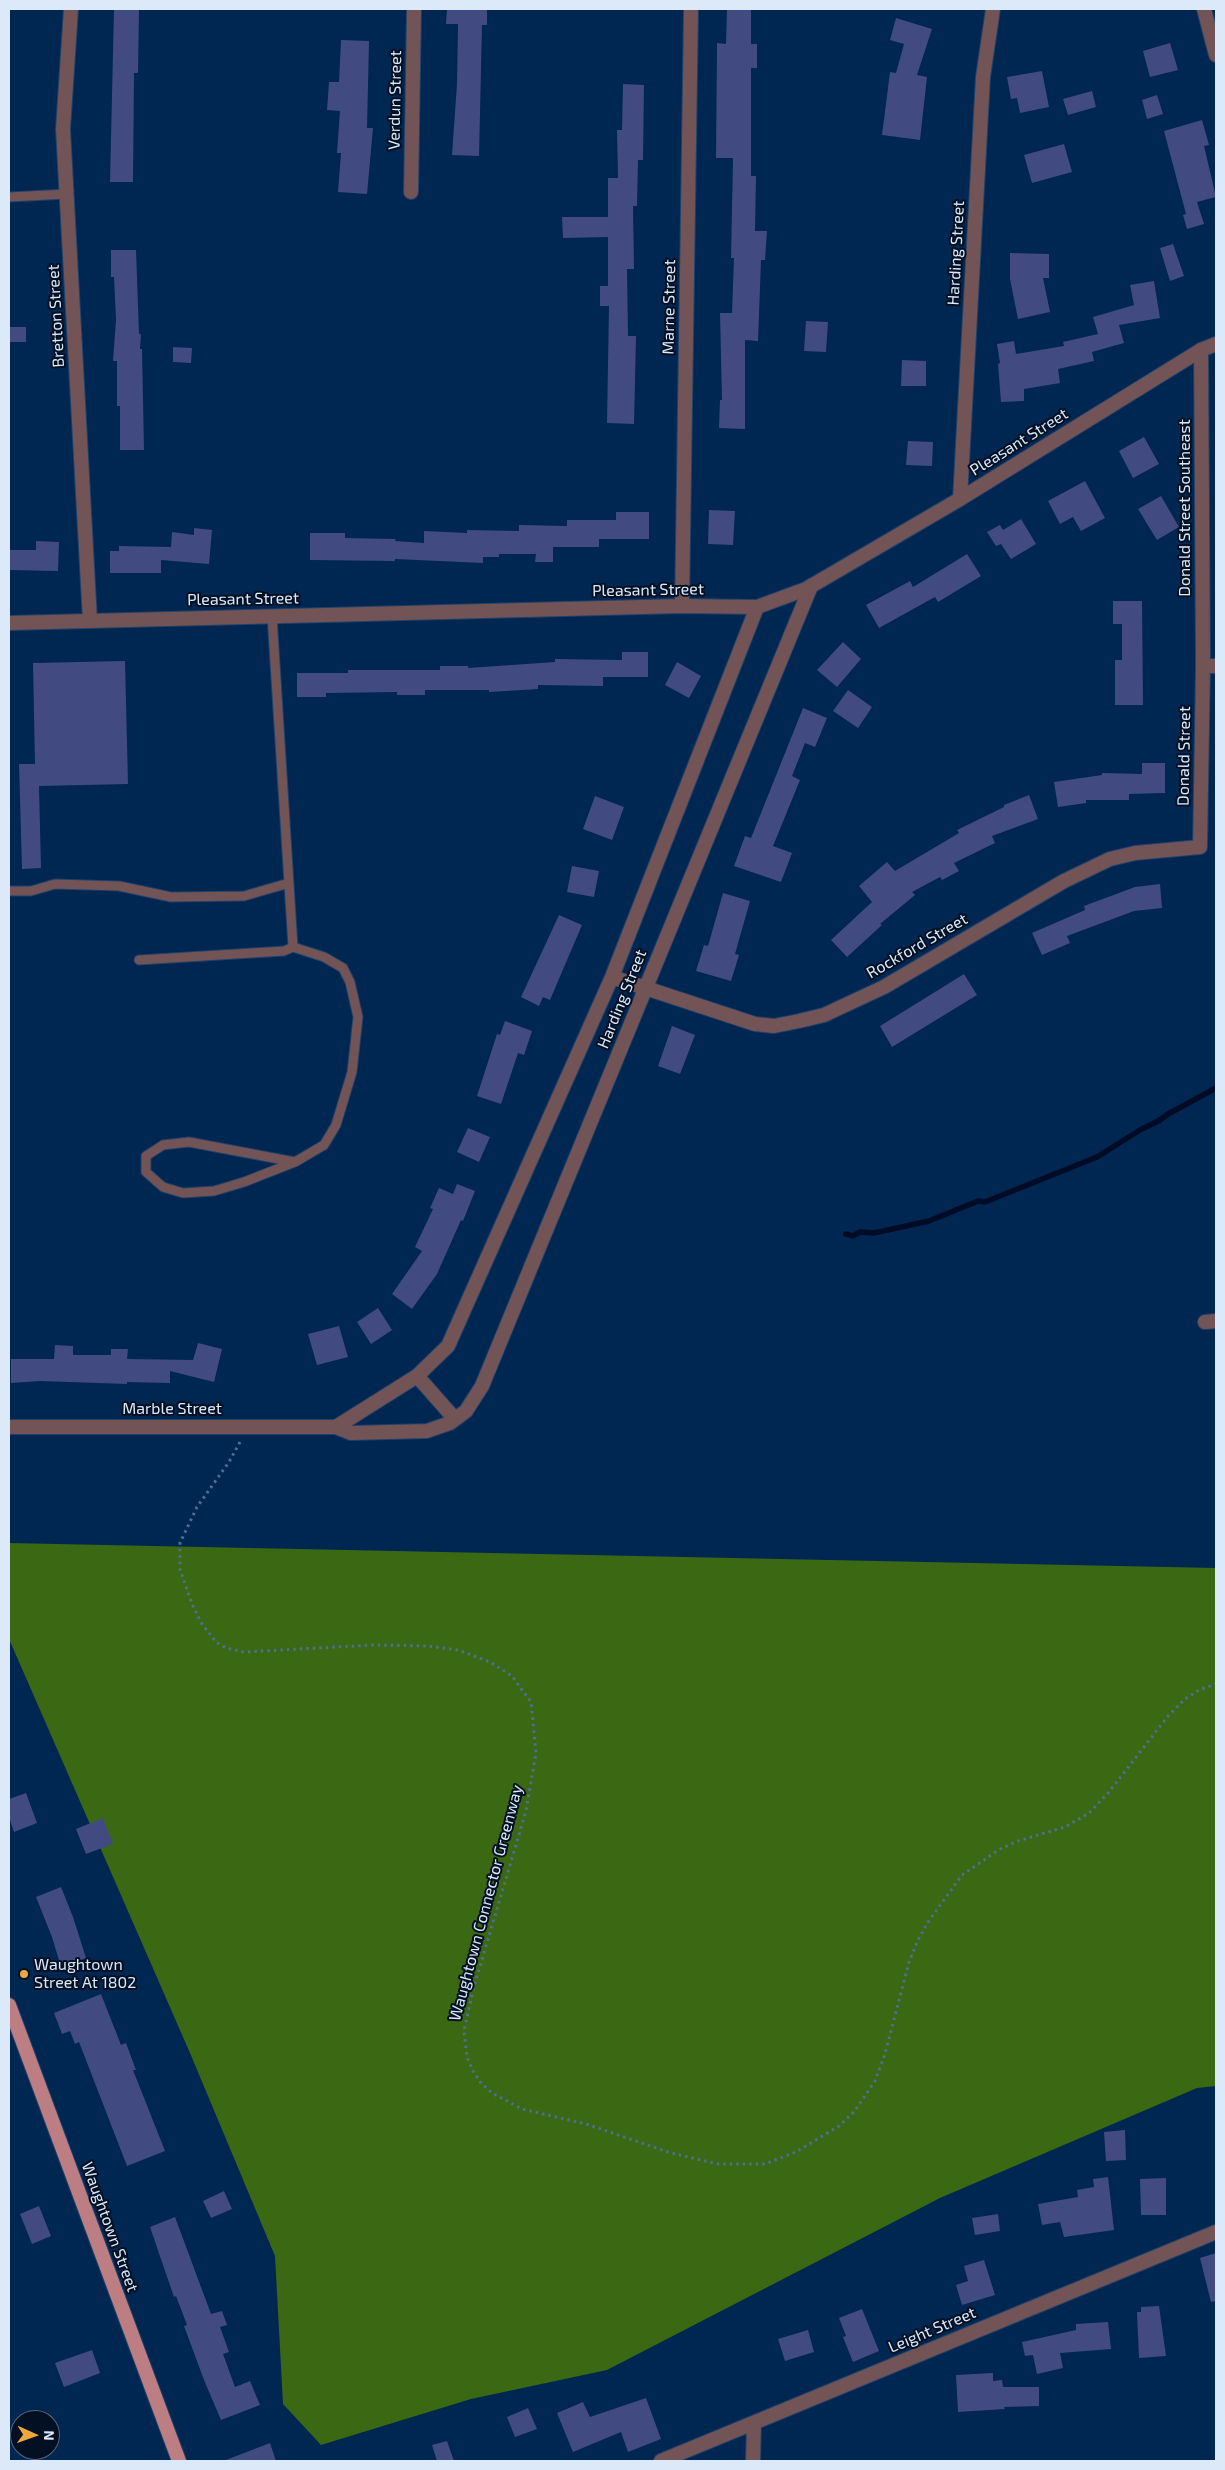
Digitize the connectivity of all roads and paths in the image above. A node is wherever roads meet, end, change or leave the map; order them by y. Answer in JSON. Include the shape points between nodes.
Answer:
{"nodes":[{"id":1,"x":71,"y":9,"type":"edge"},
{"id":2,"x":414,"y":9,"type":"edge"},
{"id":3,"x":690,"y":9,"type":"edge"},
{"id":4,"x":993,"y":9,"type":"edge"},
{"id":5,"x":1204,"y":9,"type":"edge"},
{"id":6,"x":1216,"y":55,"type":"edge"},
{"id":7,"x":411,"y":192,"type":"dead end"},
{"id":8,"x":67,"y":194,"type":"junction"},
{"id":9,"x":9,"y":197,"type":"edge"},
{"id":10,"x":1216,"y":344,"type":"edge"},
{"id":11,"x":1201,"y":350,"type":"junction"},
{"id":12,"x":960,"y":499,"type":"junction"},
{"id":13,"x":811,"y":586,"type":"junction"},
{"id":14,"x":682,"y":606,"type":"junction"},
{"id":15,"x":757,"y":607,"type":"junction"},
{"id":16,"x":272,"y":616,"type":"junction"},
{"id":17,"x":90,"y":621,"type":"junction"},
{"id":18,"x":9,"y":623,"type":"edge"},
{"id":19,"x":1210,"y":666,"type":"edge"},
{"id":20,"x":1200,"y":847,"type":"joint"},
{"id":21,"x":289,"y":883,"type":"junction"},
{"id":22,"x":9,"y":891,"type":"edge"},
{"id":23,"x":293,"y":946,"type":"junction"},
{"id":24,"x":139,"y":960,"type":"dead end"},
{"id":25,"x":612,"y":977,"type":"junction"},
{"id":26,"x":645,"y":988,"type":"junction"},
{"id":27,"x":295,"y":1162,"type":"junction"},
{"id":28,"x":417,"y":1376,"type":"junction"},
{"id":29,"x":455,"y":1419,"type":"junction"},
{"id":30,"x":242,"y":1426,"type":"junction"},
{"id":31,"x":9,"y":1427,"type":"edge"},
{"id":32,"x":336,"y":1427,"type":"junction"},
{"id":33,"x":1216,"y":1684,"type":"edge"},
{"id":34,"x":9,"y":2005,"type":"edge"},
{"id":35,"x":1216,"y":2232,"type":"edge"},
{"id":36,"x":754,"y":2423,"type":"junction"},
{"id":37,"x":179,"y":2461,"type":"edge"},
{"id":38,"x":661,"y":2461,"type":"edge"},
{"id":39,"x":753,"y":2461,"type":"edge"}],
"edges":[{"from":1,"to":8,"type":"street","name":"Bretton Street","via":[[63,129]]},
{"from":2,"to":7,"type":"street","name":"Verdun Street"},
{"from":3,"to":14,"type":"street","name":"Marne Street"},
{"from":4,"to":12,"type":"street","name":"Harding Street","via":[[983,77]]},
{"from":5,"to":6,"type":"street"},
{"from":8,"to":9,"type":"lane"},
{"from":8,"to":17,"type":"street","name":"Bretton Street"},
{"from":10,"to":11,"type":"street","name":"Pleasant Street"},
{"from":11,"to":12,"type":"street","name":"Pleasant Street"},
{"from":11,"to":19,"type":"street","name":"Donald Street Southeast"},
{"from":12,"to":13,"type":"street","name":"Pleasant Street"},
{"from":13,"to":15,"type":"street","name":"Pleasant Street"},
{"from":13,"to":26,"type":"street","name":"Harding Street"},
{"from":14,"to":15,"type":"street","name":"Pleasant Street"},
{"from":14,"to":16,"type":"street","name":"Pleasant Street"},
{"from":15,"to":25,"type":"street","name":"Harding Street"},
{"from":16,"to":17,"type":"street","name":"Pleasant Street"},
{"from":16,"to":21,"type":"lane"},
{"from":17,"to":18,"type":"street","name":"Pleasant Street"},
{"from":19,"to":20,"type":"street","name":"Donald Street"},
{"from":20,"to":26,"type":"street","name":"Rockford Street","via":[[1135,853],[1110,859],[1055,886],[884,987],[824,1015],[774,1026],[755,1024]]},
{"from":21,"to":22,"type":"lane","via":[[244,896],[171,897],[119,886],[55,884],[31,891]]},
{"from":21,"to":23,"type":"lane"},
{"from":23,"to":24,"type":"lane","via":[[284,951]]},
{"from":23,"to":27,"type":"lane","via":[[343,968],[350,982],[358,1017],[352,1072],[336,1125],[324,1145]]},
{"from":25,"to":26,"type":"street","name":"Rockford Street"},
{"from":25,"to":28,"type":"street","name":"Harding Street","via":[[448,1346]]},
{"from":26,"to":29,"type":"street","name":"Harding Street","via":[[482,1386],[466,1411]]},
{"from":27,"to":27,"type":"lane","via":[[190,1142],[164,1145],[146,1156],[146,1172],[163,1187],[183,1193],[222,1189]]},
{"from":28,"to":29,"type":"street"},
{"from":28,"to":32,"type":"street"},
{"from":29,"to":32,"type":"street","name":"Marble Street","via":[[427,1431],[351,1433]]},
{"from":30,"to":31,"type":"street","name":"Marble Street"},
{"from":30,"to":32,"type":"street","name":"Marble Street"},
{"from":30,"to":33,"type":"path","name":"Waughtown Connector Greenway","via":[[239,1444],[197,1507],[180,1543],[180,1569],[202,1624],[216,1642],[236,1651],[365,1645],[428,1646],[479,1657],[512,1676],[531,1702],[536,1753],[524,1819],[468,2013],[465,2044],[473,2071],[480,2083],[492,2093],[522,2109],[586,2124],[671,2153],[734,2165],[765,2164],[782,2159],[821,2138],[854,2112],[875,2081],[918,1940],[962,1875],[1000,1849],[1065,1828],[1089,1814],[1168,1716],[1185,1699]]},
{"from":34,"to":37,"type":"main road","name":"Waughtown Street"},
{"from":35,"to":36,"type":"street","name":"Leight Street"},
{"from":36,"to":38,"type":"street","name":"Leight Street"},
{"from":36,"to":39,"type":"street"}]}
